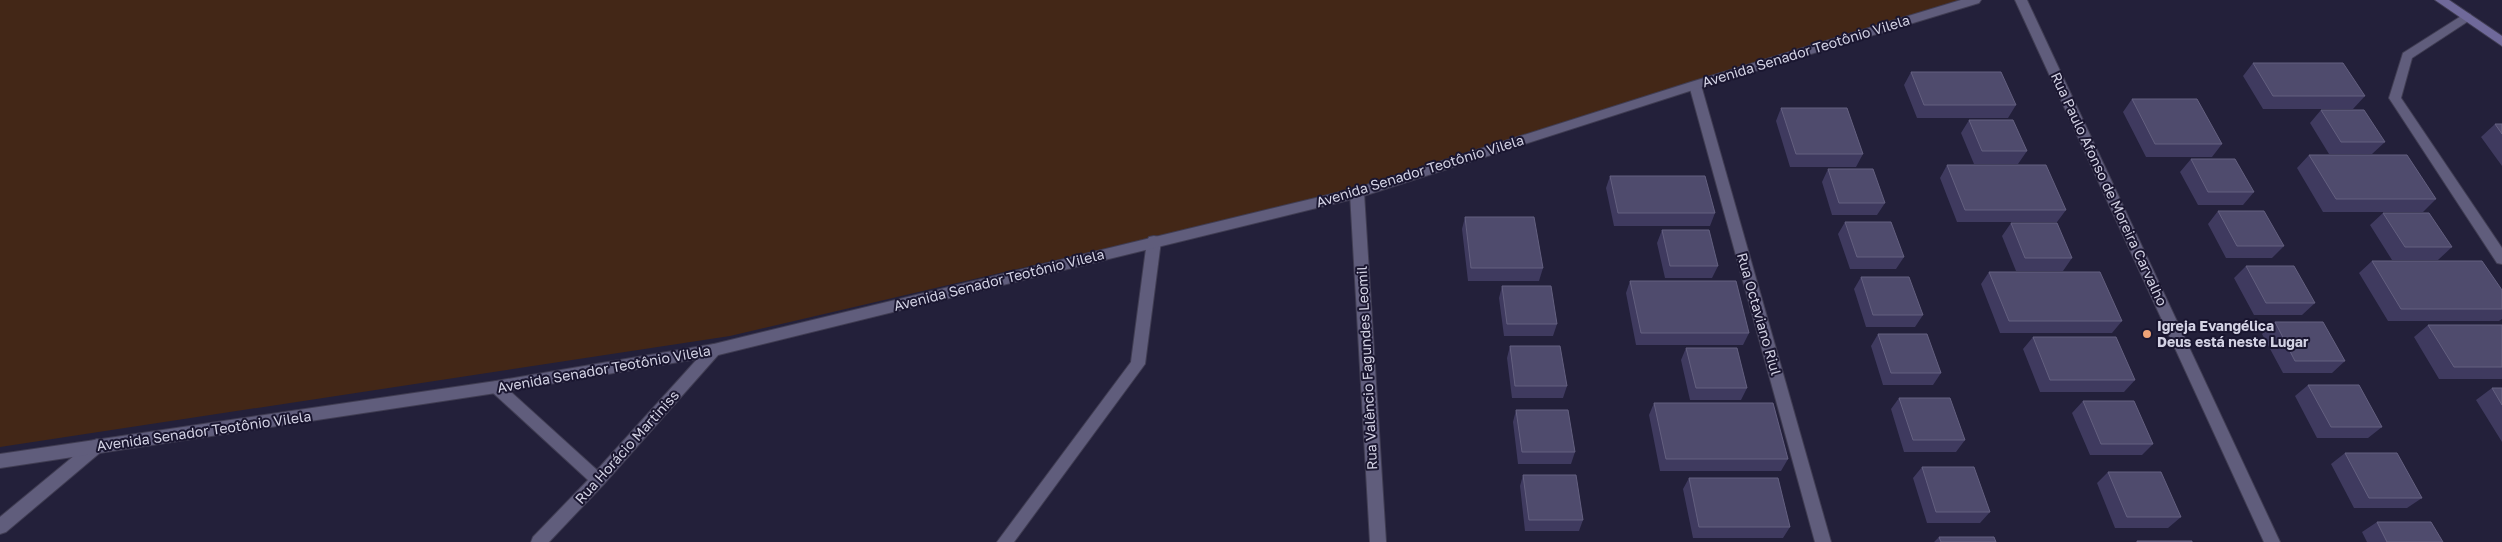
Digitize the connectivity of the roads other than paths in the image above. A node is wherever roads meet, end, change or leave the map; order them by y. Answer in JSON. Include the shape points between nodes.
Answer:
{"nodes":[{"id":1,"x":1975,"y":0,"type":"edge"},
{"id":2,"x":2021,"y":0,"type":"edge"},
{"id":3,"x":2442,"y":0,"type":"edge"},
{"id":4,"x":2466,"y":17,"type":"junction"},
{"id":5,"x":2502,"y":42,"type":"edge"},
{"id":6,"x":1695,"y":85,"type":"junction"},
{"id":7,"x":1357,"y":194,"type":"junction"},
{"id":8,"x":1154,"y":241,"type":"junction"},
{"id":9,"x":2502,"y":259,"type":"edge"},
{"id":10,"x":714,"y":350,"type":"junction"},
{"id":11,"x":496,"y":387,"type":"junction"},
{"id":12,"x":97,"y":446,"type":"junction"},
{"id":13,"x":0,"y":461,"type":"edge"},
{"id":14,"x":598,"y":480,"type":"junction"},
{"id":15,"x":0,"y":526,"type":"edge"},
{"id":16,"x":539,"y":542,"type":"edge"},
{"id":17,"x":1005,"y":542,"type":"edge"},
{"id":18,"x":1378,"y":542,"type":"edge"},
{"id":19,"x":1823,"y":542,"type":"edge"},
{"id":20,"x":2272,"y":542,"type":"edge"}],
"edges":[{"from":1,"to":6,"type":"street","name":"Avenida Senador Teotônio Vilela"},
{"from":2,"to":20,"type":"street","name":"Rua Paulo Afonso de Moreira Carvalho"},
{"from":3,"to":4,"type":"main road"},
{"from":4,"to":5,"type":"main road"},
{"from":4,"to":9,"type":"street","via":[[2407,56],[2394,98]]},
{"from":6,"to":7,"type":"street","name":"Avenida Senador Teotônio Vilela"},
{"from":6,"to":19,"type":"street","name":"Rua Octaviano Riul"},
{"from":7,"to":8,"type":"street","name":"Avenida Senador Teotônio Vilela"},
{"from":7,"to":18,"type":"street","name":"Rua Valêncio Fagundes Leomil"},
{"from":8,"to":10,"type":"street","name":"Avenida Senador Teotônio Vilela"},
{"from":8,"to":17,"type":"street","via":[[1138,364]]},
{"from":10,"to":11,"type":"street","name":"Avenida Senador Teotônio Vilela"},
{"from":10,"to":14,"type":"street","name":"Rua Horácio Martiniss"},
{"from":11,"to":12,"type":"street","name":"Avenida Senador Teotônio Vilela"},
{"from":11,"to":14,"type":"street"},
{"from":12,"to":13,"type":"street","name":"Avenida Senador Teotônio Vilela"},
{"from":12,"to":15,"type":"street"},
{"from":14,"to":16,"type":"street","name":"Rua Horácio Martiniss"}]}
